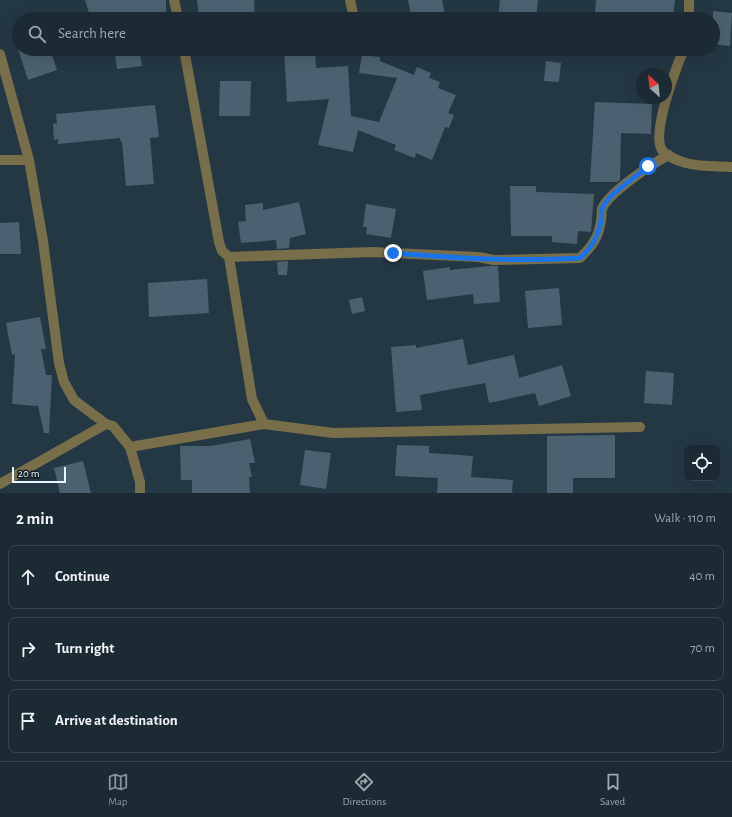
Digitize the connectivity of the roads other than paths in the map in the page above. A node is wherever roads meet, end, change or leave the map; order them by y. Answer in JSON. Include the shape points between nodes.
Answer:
{"nodes":[{"id":1,"x":174,"y":0,"type":"edge"},
{"id":2,"x":350,"y":0,"type":"edge"},
{"id":3,"x":689,"y":0,"type":"edge"},
{"id":4,"x":177,"y":12,"type":"edge"},
{"id":5,"x":353,"y":12,"type":"edge"},
{"id":6,"x":689,"y":12,"type":"edge"},
{"id":7,"x":0,"y":54,"type":"edge"},
{"id":8,"x":185,"y":56,"type":"edge"},
{"id":9,"x":681,"y":56,"type":"edge"},
{"id":10,"x":669,"y":155,"type":"junction"},
{"id":11,"x":0,"y":160,"type":"edge"},
{"id":12,"x":29,"y":160,"type":"junction"},
{"id":13,"x":732,"y":167,"type":"edge"},
{"id":14,"x":229,"y":256,"type":"junction"},
{"id":15,"x":106,"y":424,"type":"junction"},
{"id":16,"x":264,"y":424,"type":"junction"},
{"id":17,"x":640,"y":427,"type":"dead end"},
{"id":18,"x":130,"y":447,"type":"junction"},
{"id":19,"x":0,"y":484,"type":"edge"},
{"id":20,"x":140,"y":493,"type":"edge"}],
"edges":[{"from":1,"to":4,"type":"street"},
{"from":2,"to":5,"type":"street"},
{"from":3,"to":6,"type":"street"},
{"from":7,"to":12,"type":"street"},
{"from":8,"to":14,"type":"street","via":[[219,242],[222,251]]},
{"from":9,"to":10,"type":"street","via":[[667,96],[660,128],[659,142],[663,151]]},
{"from":10,"to":13,"type":"street","via":[[687,164]]},
{"from":10,"to":14,"type":"street","via":[[648,166],[619,188],[602,208],[601,223],[593,246],[580,258],[494,260],[372,252]]},
{"from":11,"to":12,"type":"street"},
{"from":12,"to":15,"type":"street","via":[[64,382],[74,400]]},
{"from":14,"to":16,"type":"street","via":[[252,399]]},
{"from":15,"to":18,"type":"street","via":[[113,426]]},
{"from":15,"to":19,"type":"street"},
{"from":16,"to":17,"type":"street","via":[[333,433]]},
{"from":16,"to":18,"type":"street"},
{"from":18,"to":20,"type":"street","via":[[140,482]]}]}
